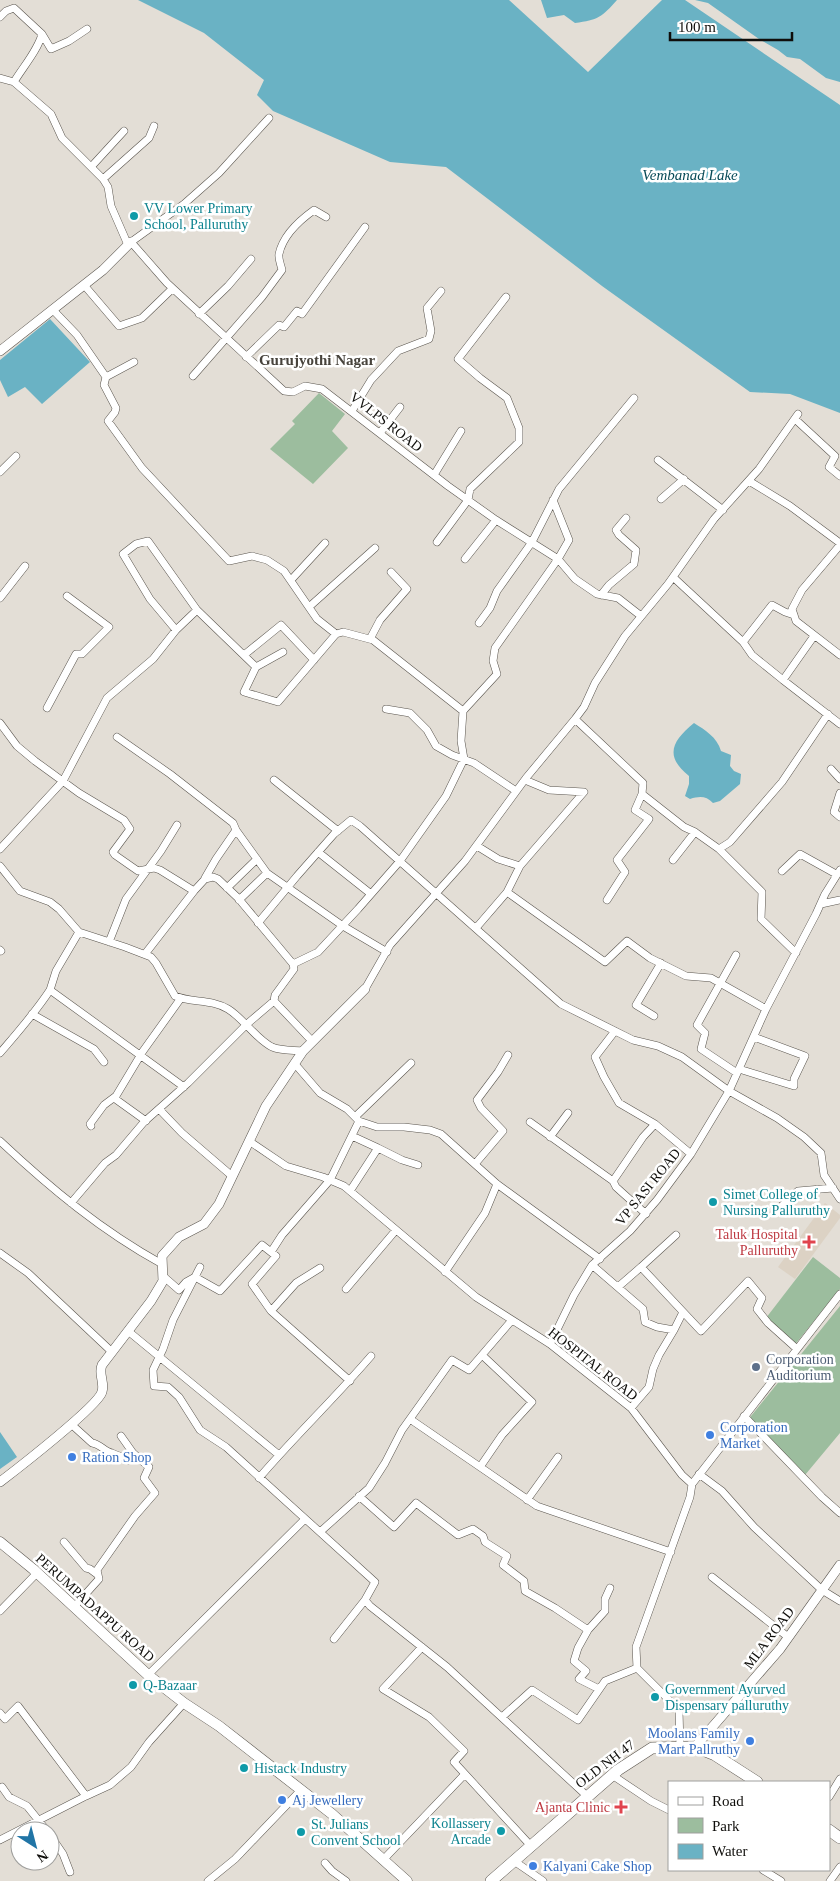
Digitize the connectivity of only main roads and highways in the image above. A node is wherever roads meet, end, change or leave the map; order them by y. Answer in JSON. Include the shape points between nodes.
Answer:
{"nodes":[{"id":1,"x":0,"y":1542,"type":"edge"},
{"id":2,"x":755,"y":1781,"type":"edge"},
{"id":3,"x":405,"y":1880,"type":"edge"},
{"id":4,"x":491,"y":1881,"type":"edge"}],
"edges":[{"from":1,"to":3,"type":"main road","name":"PERUMPADAPPU ROAD","via":[[148,1675],[332,1814]]},
{"from":2,"to":4,"type":"main road","name":"OLD NH 47","via":[[715,1755],[695,1747],[652,1748],[612,1775]]}]}
